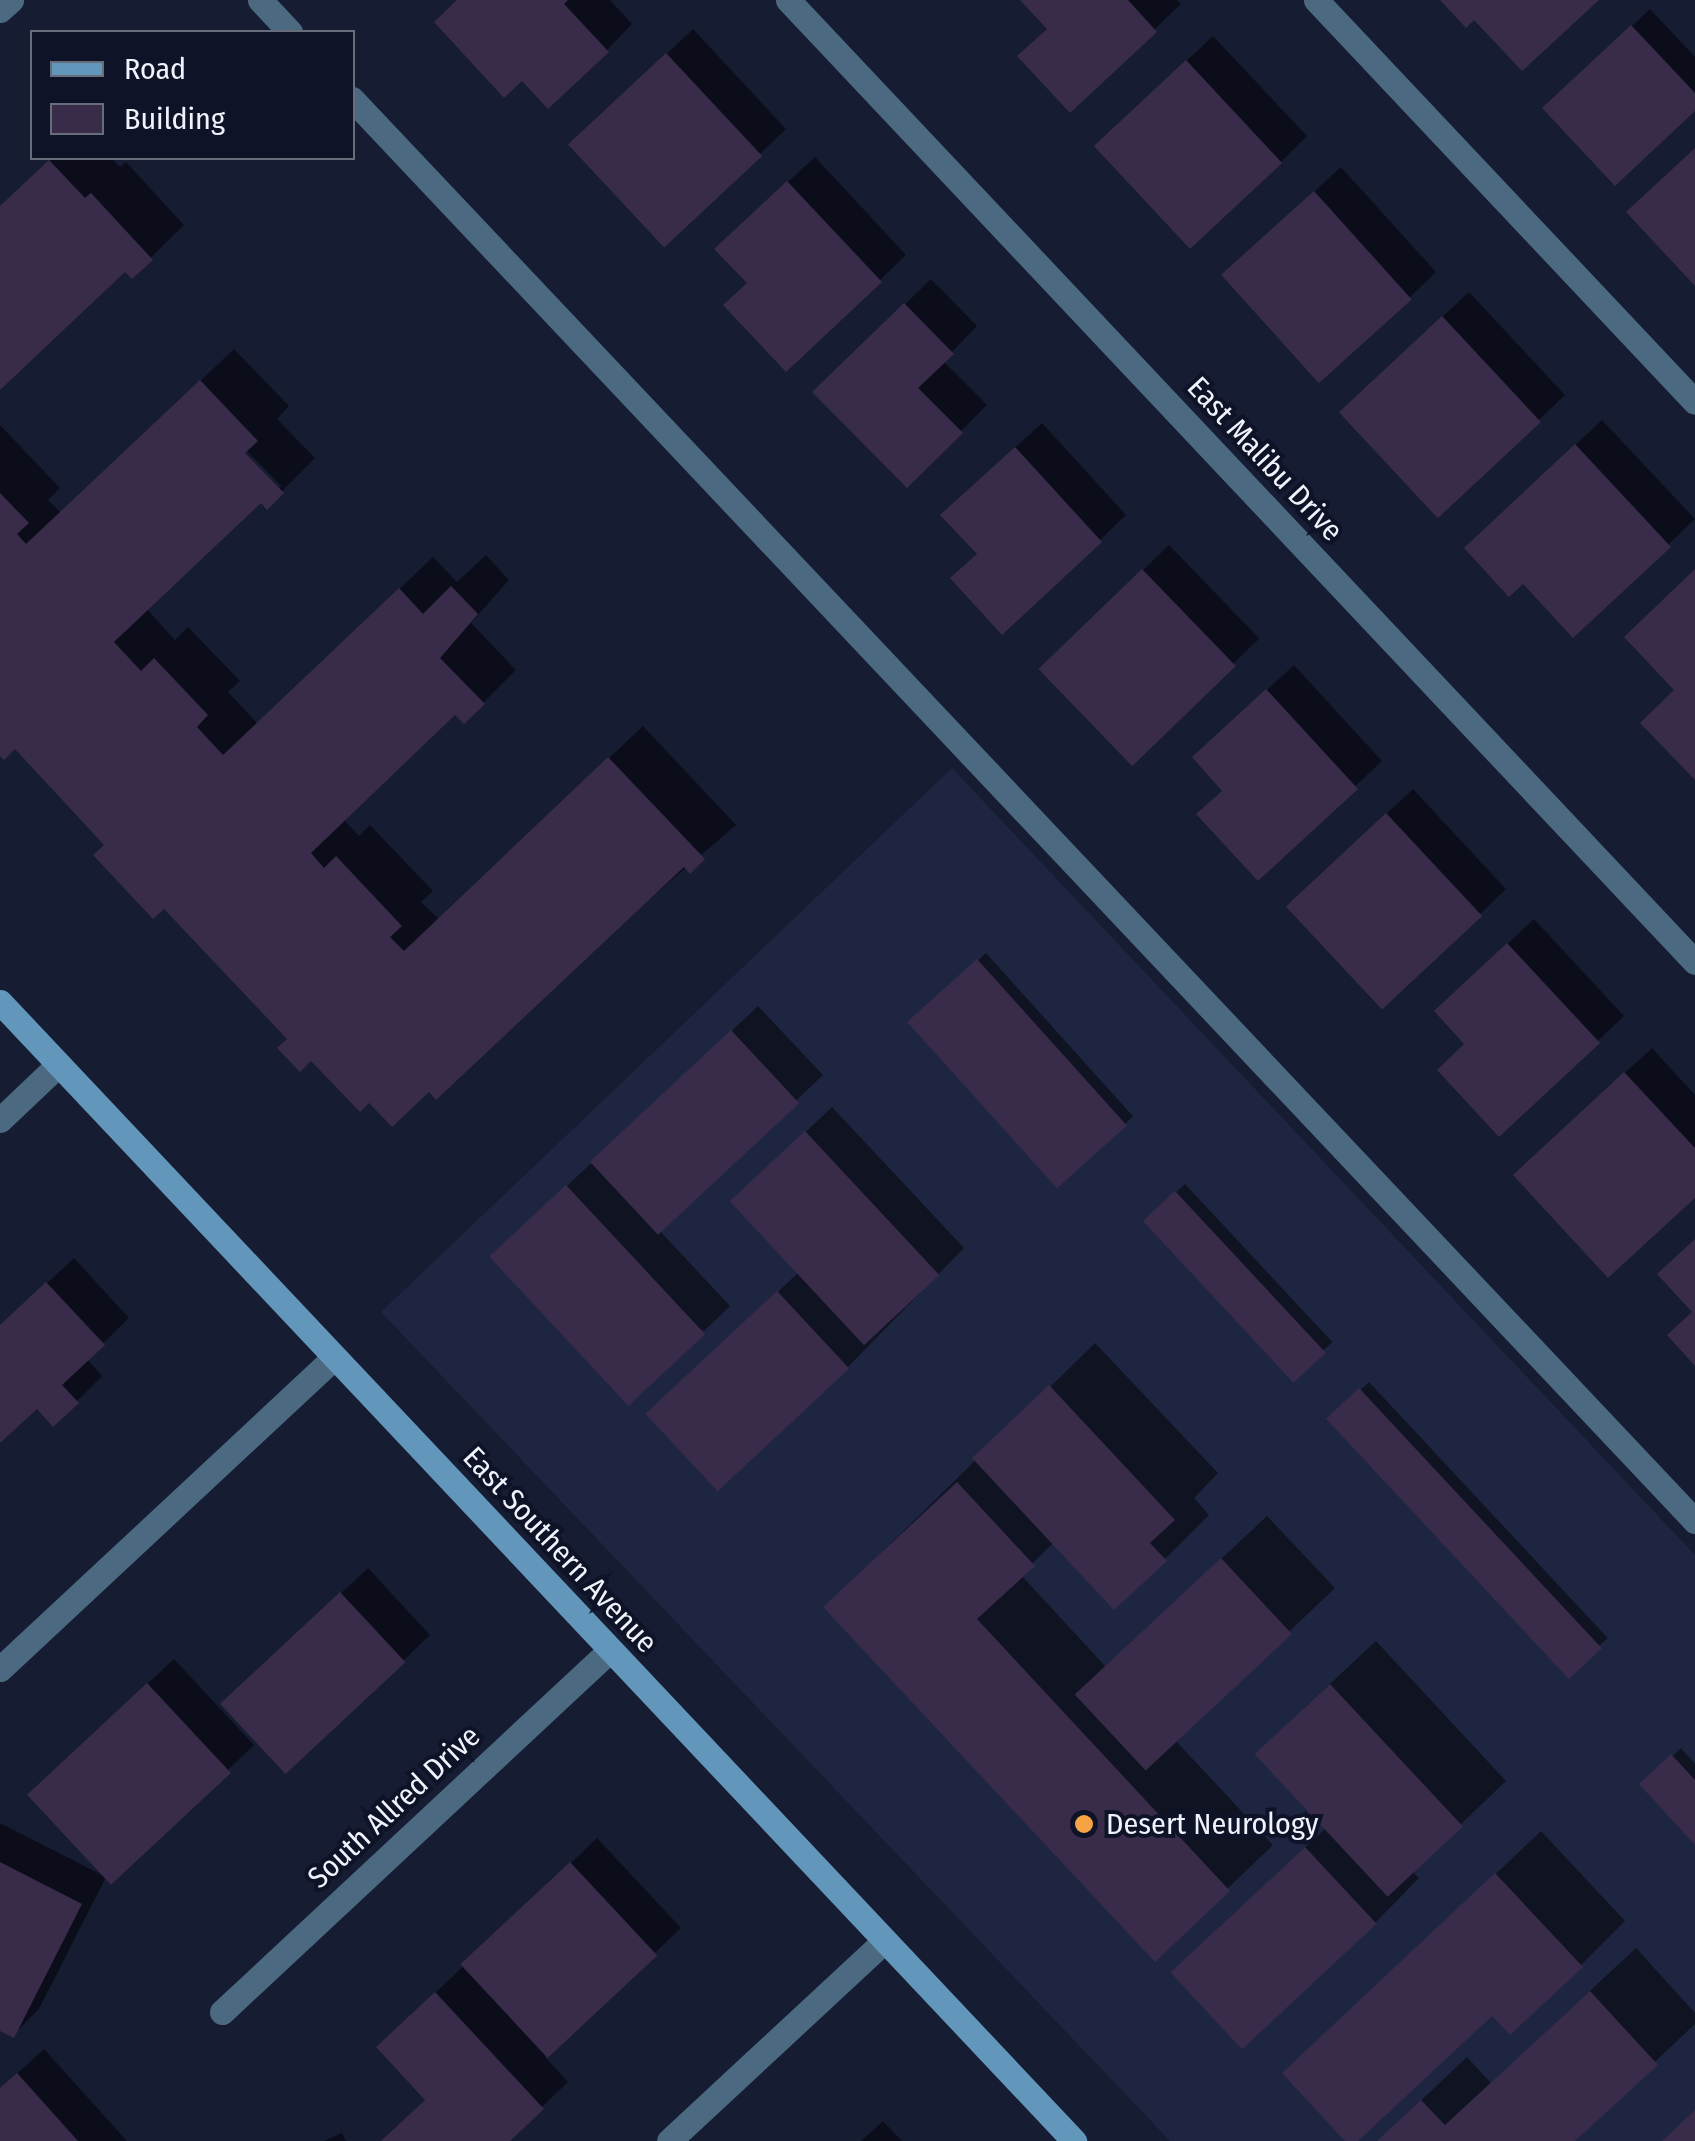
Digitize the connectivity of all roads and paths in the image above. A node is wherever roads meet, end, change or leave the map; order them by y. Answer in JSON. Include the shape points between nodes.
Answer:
{"nodes":[{"id":1,"x":11,"y":0,"type":"edge"},
{"id":2,"x":260,"y":0,"type":"edge"},
{"id":3,"x":788,"y":0,"type":"edge"},
{"id":4,"x":1316,"y":0,"type":"edge"},
{"id":5,"x":0,"y":10,"type":"edge"},
{"id":6,"x":288,"y":30,"type":"edge"},
{"id":7,"x":355,"y":102,"type":"edge"},
{"id":8,"x":1695,"y":402,"type":"edge"},
{"id":9,"x":1695,"y":962,"type":"edge"},
{"id":10,"x":0,"y":1002,"type":"edge"},
{"id":11,"x":58,"y":1064,"type":"junction"},
{"id":12,"x":0,"y":1120,"type":"edge"},
{"id":13,"x":333,"y":1358,"type":"junction"},
{"id":14,"x":1695,"y":1521,"type":"edge"},
{"id":15,"x":610,"y":1650,"type":"junction"},
{"id":16,"x":0,"y":1669,"type":"edge"},
{"id":17,"x":884,"y":1941,"type":"junction"},
{"id":18,"x":222,"y":2012,"type":"dead end"},
{"id":19,"x":669,"y":2141,"type":"edge"},
{"id":20,"x":1074,"y":2141,"type":"edge"}],
"edges":[{"from":1,"to":5,"type":"street"},
{"from":2,"to":6,"type":"street"},
{"from":3,"to":9,"type":"street","name":"East Malibu Drive"},
{"from":4,"to":8,"type":"street"},
{"from":7,"to":14,"type":"street"},
{"from":10,"to":11,"type":"main road","name":"East Southern Avenue"},
{"from":11,"to":12,"type":"street"},
{"from":11,"to":13,"type":"main road","name":"East Southern Avenue"},
{"from":13,"to":15,"type":"main road","name":"East Southern Avenue"},
{"from":13,"to":16,"type":"street"},
{"from":15,"to":17,"type":"main road","name":"East Southern Avenue"},
{"from":15,"to":18,"type":"street","name":"South Allred Drive"},
{"from":17,"to":19,"type":"street"},
{"from":17,"to":20,"type":"main road","name":"East Southern Avenue"}]}
